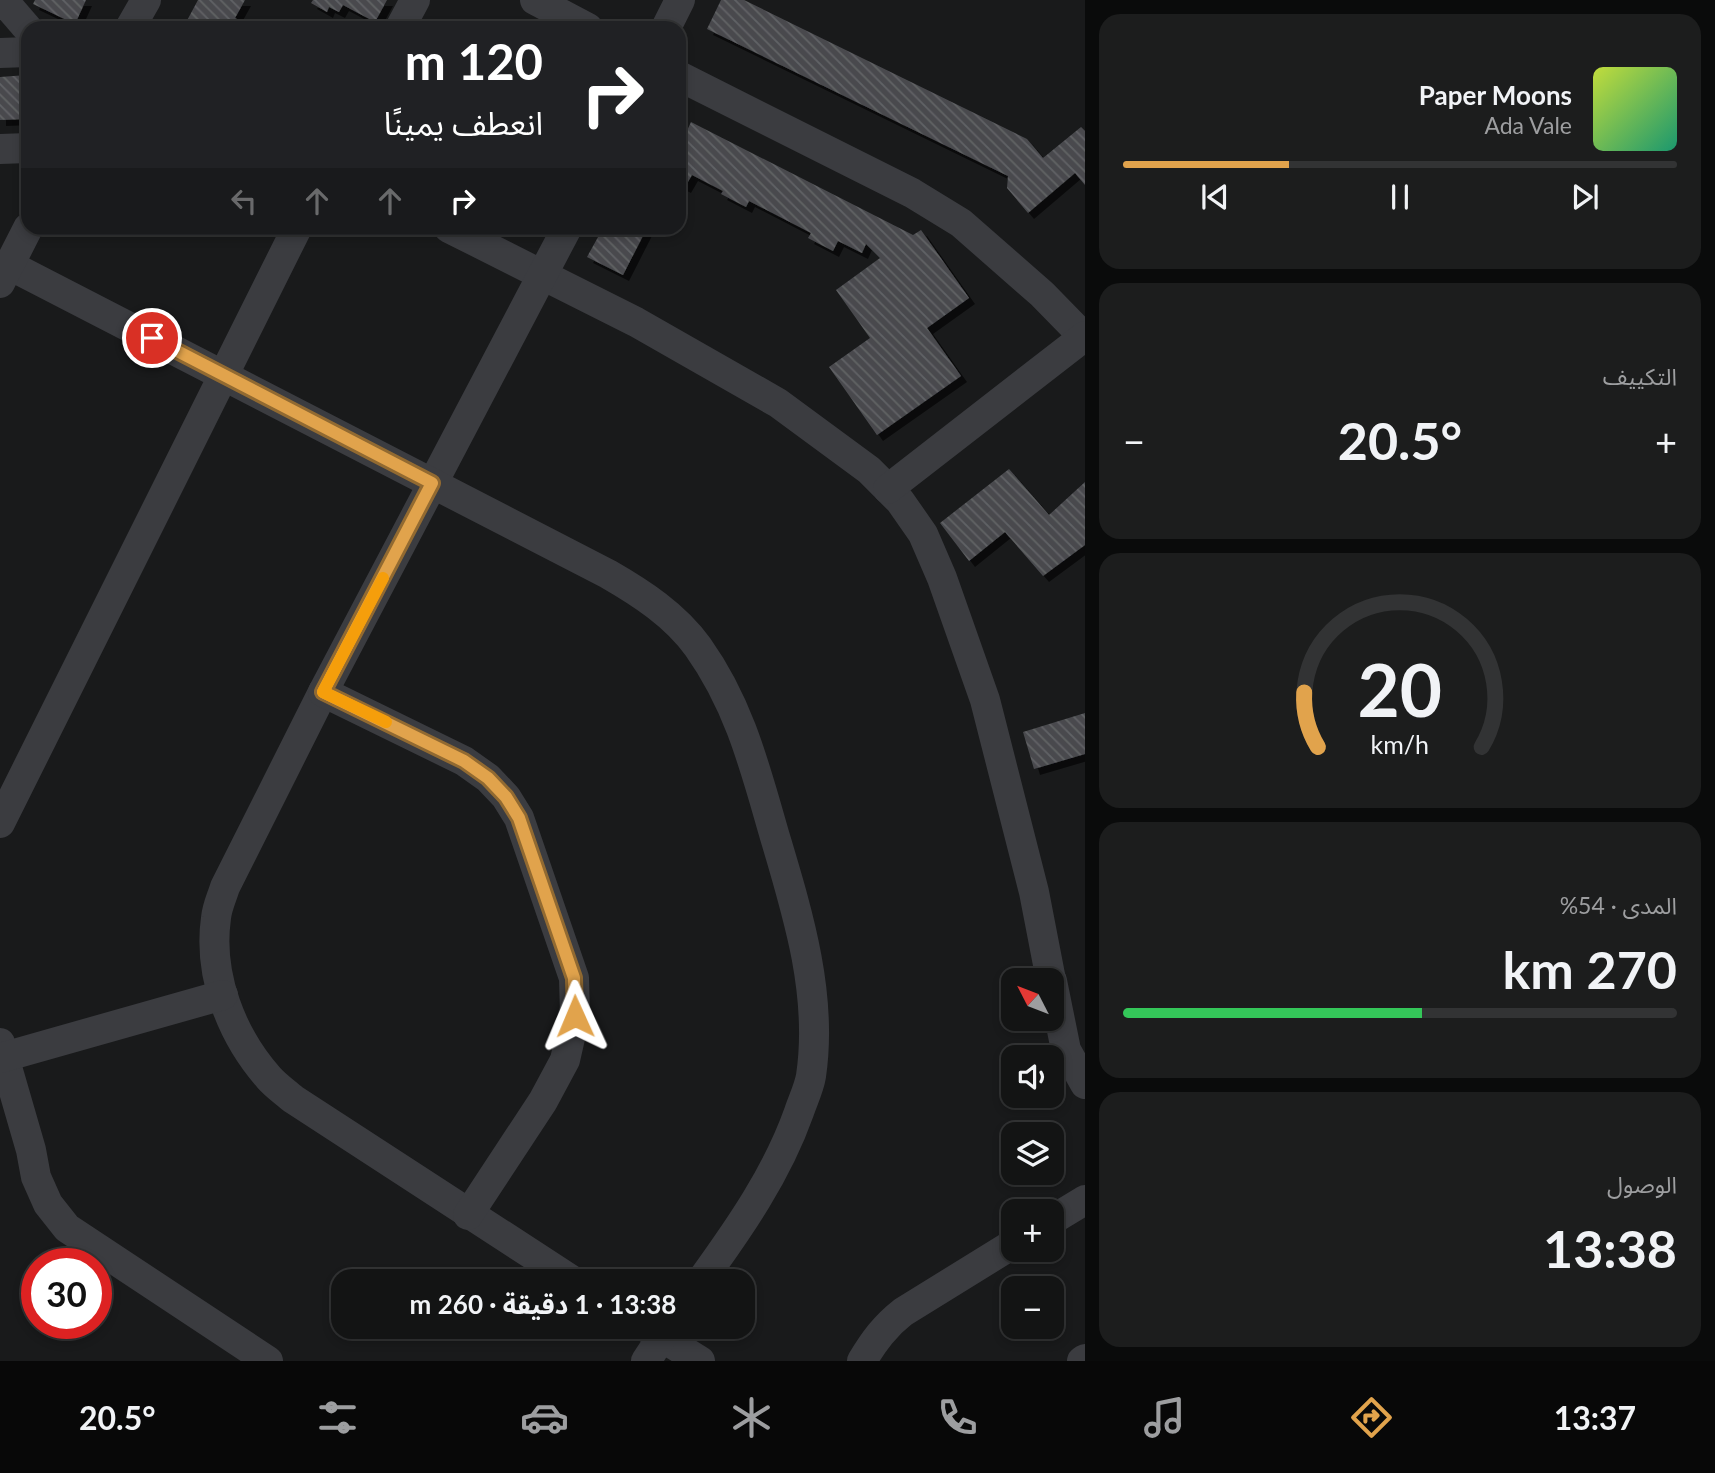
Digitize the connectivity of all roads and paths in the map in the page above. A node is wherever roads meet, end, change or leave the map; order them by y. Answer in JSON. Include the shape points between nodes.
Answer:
{"nodes":[{"id":1,"x":3,"y":0,"type":"edge"},
{"id":2,"x":146,"y":0,"type":"edge"},
{"id":3,"x":415,"y":0,"type":"edge"},
{"id":4,"x":535,"y":0,"type":"edge"},
{"id":5,"x":680,"y":0,"type":"edge"},
{"id":6,"x":21,"y":21,"type":"edge"},
{"id":7,"x":134,"y":21,"type":"edge"},
{"id":8,"x":404,"y":21,"type":"edge"},
{"id":9,"x":575,"y":21,"type":"edge"},
{"id":10,"x":670,"y":21,"type":"edge"},
{"id":11,"x":21,"y":52,"type":"edge"},
{"id":12,"x":0,"y":53,"type":"edge"},
{"id":13,"x":686,"y":80,"type":"edge"},
{"id":14,"x":21,"y":148,"type":"edge"},
{"id":15,"x":0,"y":149,"type":"edge"},
{"id":16,"x":24,"y":235,"type":"edge"},
{"id":17,"x":294,"y":235,"type":"edge"},
{"id":18,"x":463,"y":235,"type":"edge"},
{"id":19,"x":563,"y":235,"type":"edge"},
{"id":20,"x":5,"y":274,"type":"edge"},
{"id":21,"x":543,"y":275,"type":"junction"},
{"id":22,"x":1085,"y":337,"type":"edge"},
{"id":23,"x":224,"y":374,"type":"junction"},
{"id":24,"x":432,"y":483,"type":"junction"},
{"id":25,"x":888,"y":489,"type":"junction"},
{"id":26,"x":323,"y":692,"type":"junction"},
{"id":27,"x":0,"y":823,"type":"edge"},
{"id":28,"x":1049,"y":968,"type":"edge"},
{"id":29,"x":223,"y":995,"type":"junction"},
{"id":30,"x":1062,"y":1031,"type":"edge"},
{"id":31,"x":1,"y":1053,"type":"edge"},
{"id":32,"x":1085,"y":1084,"type":"edge"},
{"id":33,"x":1085,"y":1200,"type":"edge"},
{"id":34,"x":1064,"y":1213,"type":"edge"},
{"id":35,"x":468,"y":1214,"type":"junction"},
{"id":36,"x":1001,"y":1251,"type":"edge"},
{"id":37,"x":554,"y":1269,"type":"edge"},
{"id":38,"x":710,"y":1269,"type":"edge"},
{"id":39,"x":657,"y":1339,"type":"edge"},
{"id":40,"x":268,"y":1361,"type":"edge"},
{"id":41,"x":700,"y":1361,"type":"edge"},
{"id":42,"x":862,"y":1361,"type":"edge"}],
"edges":[{"from":1,"to":6,"type":"street"},
{"from":2,"to":7,"type":"street"},
{"from":3,"to":8,"type":"street"},
{"from":4,"to":9,"type":"street"},
{"from":5,"to":10,"type":"street"},
{"from":11,"to":12,"type":"street"},
{"from":13,"to":22,"type":"street","via":[[912,193],[961,223]]},
{"from":14,"to":15,"type":"street"},
{"from":16,"to":20,"type":"street"},
{"from":17,"to":23,"type":"street"},
{"from":18,"to":21,"type":"street"},
{"from":19,"to":21,"type":"street"},
{"from":20,"to":23,"type":"street"},
{"from":21,"to":24,"type":"street"},
{"from":21,"to":25,"type":"street","via":[[778,403]]},
{"from":22,"to":25,"type":"street"},
{"from":23,"to":24,"type":"street"},
{"from":23,"to":27,"type":"street"},
{"from":24,"to":26,"type":"street"},
{"from":24,"to":38,"type":"street","via":[[638,591],[696,644],[740,721],[799,918],[814,1026],[811,1078],[778,1163]]},
{"from":25,"to":28,"type":"street","via":[[923,534],[985,700]]},
{"from":26,"to":29,"type":"street","via":[[225,887],[216,916],[215,945]]},
{"from":26,"to":35,"type":"street","via":[[464,761],[506,797],[519,818],[574,978],[575,1016],[565,1060]]},
{"from":29,"to":31,"type":"street"},
{"from":29,"to":35,"type":"street","via":[[236,1028],[269,1078],[293,1099]]},
{"from":30,"to":32,"type":"street","via":[[1066,1050]]},
{"from":31,"to":40,"type":"street","via":[[36,1177],[48,1204],[68,1228]]},
{"from":33,"to":34,"type":"street"},
{"from":35,"to":37,"type":"street"},
{"from":36,"to":42,"type":"street","via":[[903,1312]]},
{"from":39,"to":41,"type":"street"}]}
